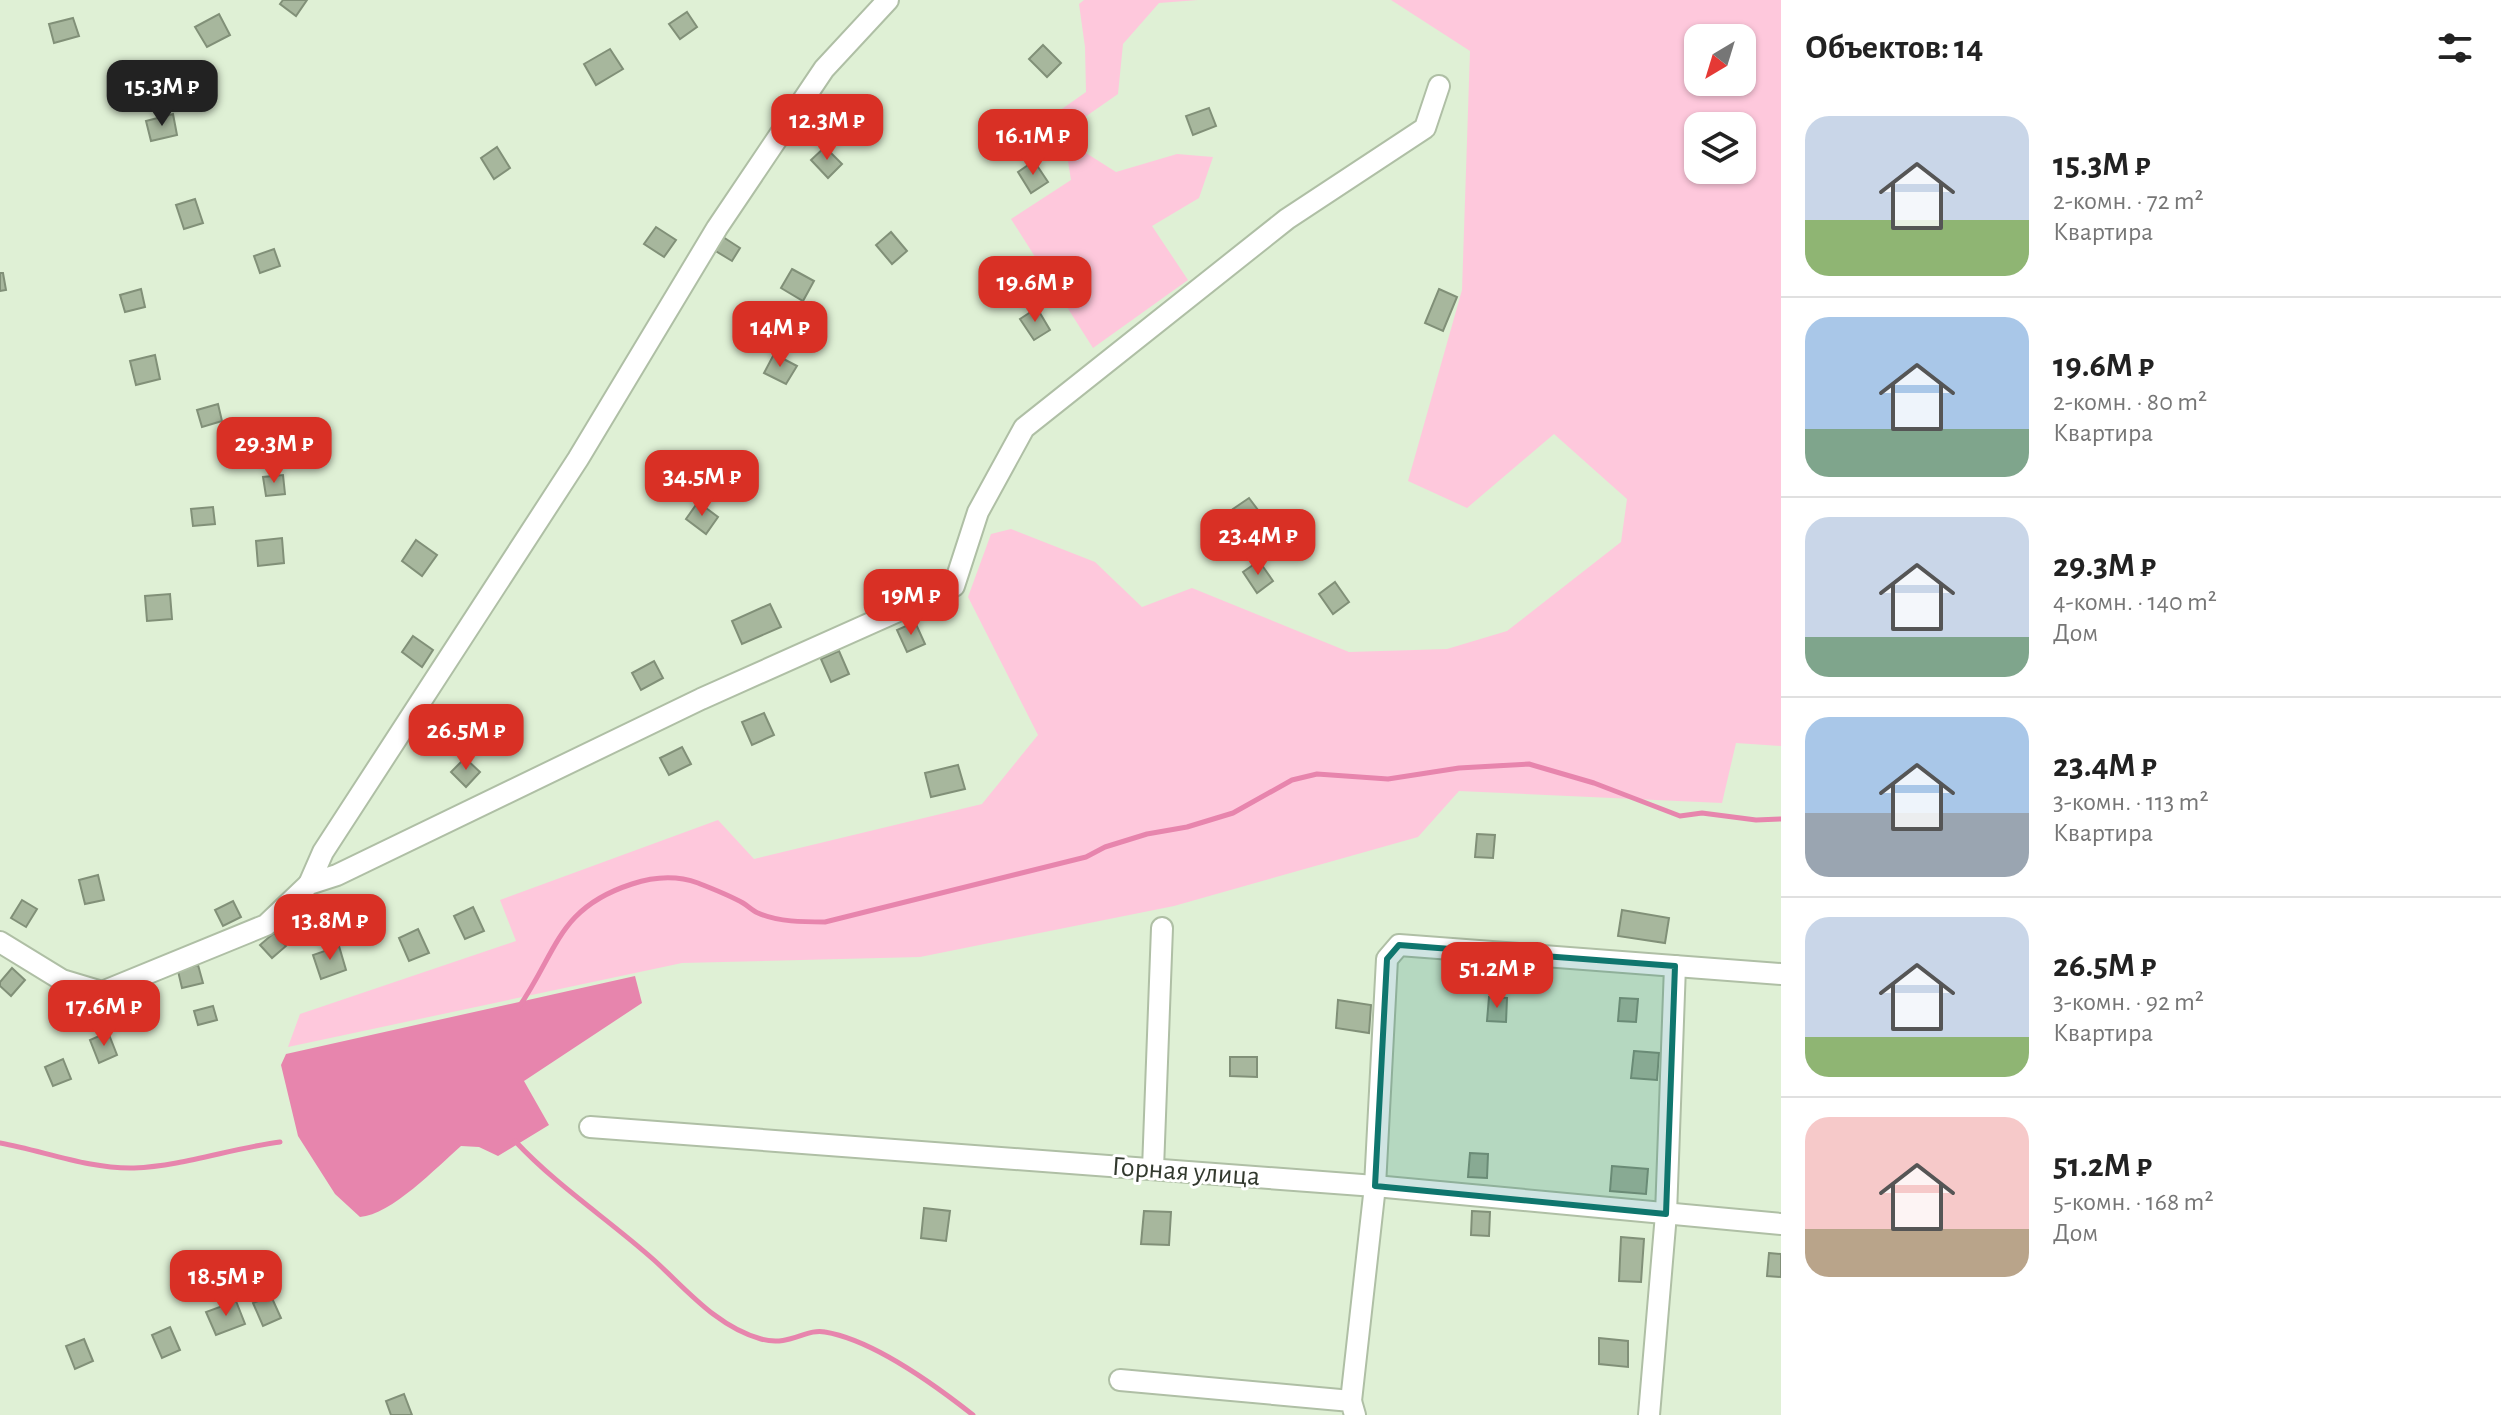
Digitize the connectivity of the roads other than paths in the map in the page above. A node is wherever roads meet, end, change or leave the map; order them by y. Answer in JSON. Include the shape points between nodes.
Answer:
{"nodes":[{"id":1,"x":888,"y":0,"type":"edge"},
{"id":2,"x":1439,"y":86,"type":"dead end"},
{"id":3,"x":309,"y":884,"type":"junction"},
{"id":4,"x":1162,"y":928,"type":"dead end"},
{"id":5,"x":0,"y":942,"type":"edge"},
{"id":6,"x":1675,"y":966,"type":"junction"},
{"id":7,"x":1781,"y":974,"type":"edge"},
{"id":8,"x":590,"y":1127,"type":"dead end"},
{"id":9,"x":1153,"y":1169,"type":"junction"},
{"id":10,"x":1375,"y":1186,"type":"junction"},
{"id":11,"x":1666,"y":1214,"type":"junction"},
{"id":12,"x":1781,"y":1224,"type":"edge"},
{"id":13,"x":1120,"y":1380,"type":"dead end"},
{"id":14,"x":1353,"y":1408,"type":"edge"},
{"id":15,"x":1649,"y":1415,"type":"edge"}],
"edges":[{"from":1,"to":3,"type":"street","via":[[824,69],[717,228],[578,459],[323,852]]},
{"from":2,"to":3,"type":"street","via":[[1425,128],[1287,219],[1024,428],[978,512],[954,586]]},
{"from":3,"to":5,"type":"street","via":[[266,925],[102,992],[62,980]]},
{"from":4,"to":9,"type":"street"},
{"from":6,"to":7,"type":"street"},
{"from":6,"to":10,"type":"street","via":[[1399,945],[1387,959]]},
{"from":6,"to":11,"type":"street"},
{"from":8,"to":9,"type":"street","name":"Горная улица"},
{"from":9,"to":10,"type":"street","name":"Горная улица"},
{"from":10,"to":11,"type":"street","name":"Горная улица"},
{"from":10,"to":14,"type":"street"},
{"from":11,"to":12,"type":"street","name":"Горная улица"},
{"from":11,"to":15,"type":"street"},
{"from":13,"to":14,"type":"street"}]}
